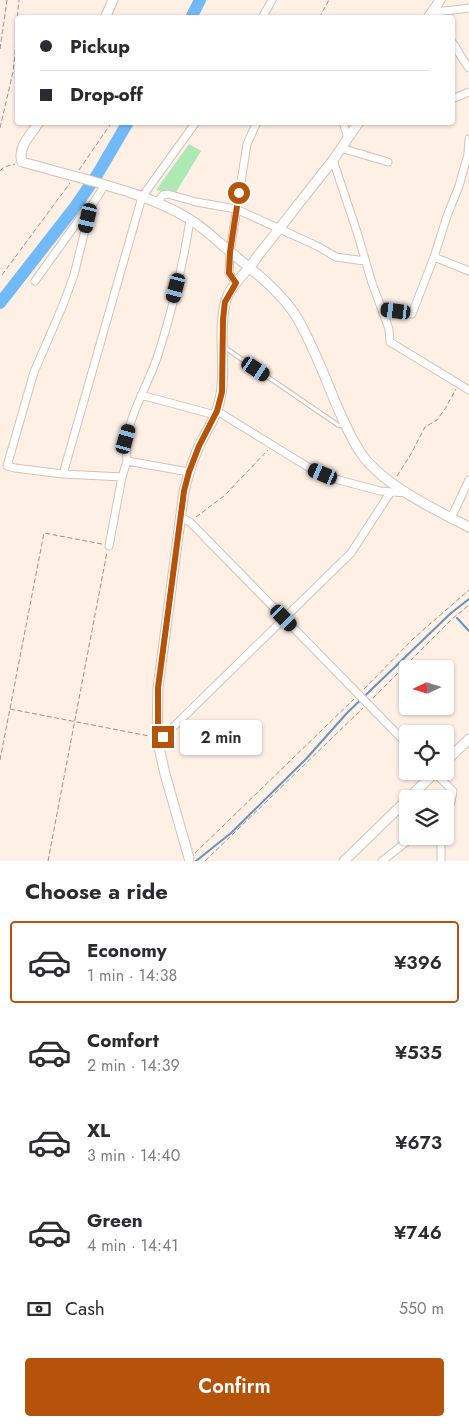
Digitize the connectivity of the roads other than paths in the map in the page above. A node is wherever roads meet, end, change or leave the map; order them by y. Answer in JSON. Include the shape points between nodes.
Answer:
{"nodes":[{"id":1,"x":113,"y":0,"type":"edge"},
{"id":2,"x":272,"y":0,"type":"edge"},
{"id":3,"x":440,"y":0,"type":"edge"},
{"id":4,"x":469,"y":8,"type":"edge"},
{"id":5,"x":430,"y":14,"type":"edge"},
{"id":6,"x":106,"y":15,"type":"edge"},
{"id":7,"x":264,"y":15,"type":"edge"},
{"id":8,"x":455,"y":46,"type":"edge"},
{"id":9,"x":469,"y":68,"type":"edge"},
{"id":10,"x":469,"y":92,"type":"edge"},
{"id":11,"x":455,"y":98,"type":"edge"},
{"id":12,"x":37,"y":125,"type":"edge"},
{"id":13,"x":194,"y":125,"type":"edge"},
{"id":14,"x":255,"y":125,"type":"edge"},
{"id":15,"x":344,"y":125,"type":"edge"},
{"id":16,"x":356,"y":125,"type":"edge"},
{"id":17,"x":348,"y":138,"type":"junction"},
{"id":18,"x":469,"y":139,"type":"edge"},
{"id":19,"x":341,"y":148,"type":"junction"},
{"id":20,"x":333,"y":160,"type":"junction"},
{"id":21,"x":388,"y":162,"type":"dead end"},
{"id":22,"x":105,"y":185,"type":"junction"},
{"id":23,"x":142,"y":197,"type":"junction"},
{"id":24,"x":156,"y":203,"type":"junction"},
{"id":25,"x":236,"y":209,"type":"junction"},
{"id":26,"x":90,"y":211,"type":"junction"},
{"id":27,"x":190,"y":220,"type":"junction"},
{"id":28,"x":279,"y":229,"type":"junction"},
{"id":29,"x":230,"y":252,"type":"junction"},
{"id":30,"x":434,"y":256,"type":"junction"},
{"id":31,"x":365,"y":261,"type":"junction"},
{"id":32,"x":250,"y":268,"type":"junction"},
{"id":33,"x":469,"y":272,"type":"edge"},
{"id":34,"x":36,"y":281,"type":"dead end"},
{"id":35,"x":236,"y":283,"type":"junction"},
{"id":36,"x":382,"y":310,"type":"junction"},
{"id":37,"x":223,"y":346,"type":"junction"},
{"id":38,"x":469,"y":390,"type":"edge"},
{"id":39,"x":141,"y":395,"type":"junction"},
{"id":40,"x":216,"y":413,"type":"junction"},
{"id":41,"x":346,"y":426,"type":"junction"},
{"id":42,"x":127,"y":461,"type":"junction"},
{"id":43,"x":189,"y":472,"type":"junction"},
{"id":44,"x":63,"y":474,"type":"junction"},
{"id":45,"x":122,"y":477,"type":"junction"},
{"id":46,"x":469,"y":480,"type":"edge"},
{"id":47,"x":390,"y":493,"type":"junction"},
{"id":48,"x":408,"y":493,"type":"junction"},
{"id":49,"x":180,"y":517,"type":"junction"},
{"id":50,"x":450,"y":518,"type":"junction"},
{"id":51,"x":469,"y":527,"type":"edge"},
{"id":52,"x":109,"y":546,"type":"road end"},
{"id":53,"x":284,"y":618,"type":"junction"},
{"id":54,"x":399,"y":736,"type":"edge"},
{"id":55,"x":158,"y":738,"type":"junction"},
{"id":56,"x":469,"y":739,"type":"edge"},
{"id":57,"x":454,"y":753,"type":"edge"},
{"id":58,"x":426,"y":780,"type":"edge"},
{"id":59,"x":442,"y":780,"type":"edge"},
{"id":60,"x":417,"y":790,"type":"edge"},
{"id":61,"x":452,"y":790,"type":"edge"},
{"id":62,"x":399,"y":808,"type":"edge"},
{"id":63,"x":402,"y":845,"type":"edge"},
{"id":64,"x":440,"y":845,"type":"edge"},
{"id":65,"x":188,"y":860,"type":"edge"},
{"id":66,"x":344,"y":861,"type":"edge"},
{"id":67,"x":382,"y":861,"type":"edge"},
{"id":68,"x":441,"y":861,"type":"edge"}],
"edges":[{"from":1,"to":6,"type":"street"},
{"from":2,"to":7,"type":"street"},
{"from":3,"to":5,"type":"street"},
{"from":4,"to":5,"type":"street"},
{"from":8,"to":9,"type":"street"},
{"from":10,"to":11,"type":"street"},
{"from":12,"to":22,"type":"street","via":[[21,148],[22,162]]},
{"from":13,"to":23,"type":"street"},
{"from":14,"to":25,"type":"street","via":[[246,144]]},
{"from":15,"to":17,"type":"street"},
{"from":16,"to":17,"type":"street"},
{"from":17,"to":19,"type":"street"},
{"from":18,"to":30,"type":"street","via":[[459,186]]},
{"from":19,"to":20,"type":"street"},
{"from":19,"to":21,"type":"street"},
{"from":20,"to":28,"type":"street"},
{"from":20,"to":31,"type":"street"},
{"from":22,"to":23,"type":"street"},
{"from":22,"to":26,"type":"street"},
{"from":23,"to":24,"type":"street"},
{"from":23,"to":44,"type":"street"},
{"from":24,"to":25,"type":"street","via":[[168,194]]},
{"from":24,"to":27,"type":"street"},
{"from":25,"to":28,"type":"street"},
{"from":25,"to":29,"type":"street"},
{"from":26,"to":34,"type":"street","via":[[80,217]]},
{"from":26,"to":44,"type":"street","via":[[74,275],[34,372],[7,466]]},
{"from":27,"to":29,"type":"street"},
{"from":27,"to":39,"type":"street","via":[[158,356]]},
{"from":28,"to":31,"type":"street","via":[[336,256]]},
{"from":28,"to":32,"type":"street"},
{"from":29,"to":32,"type":"street"},
{"from":29,"to":35,"type":"street","via":[[229,273]]},
{"from":30,"to":33,"type":"street"},
{"from":30,"to":36,"type":"street","via":[[412,314]]},
{"from":31,"to":36,"type":"street"},
{"from":32,"to":35,"type":"street"},
{"from":32,"to":41,"type":"street","via":[[282,297],[295,316]]},
{"from":35,"to":37,"type":"street","via":[[225,302]]},
{"from":36,"to":38,"type":"street","via":[[390,342]]},
{"from":37,"to":40,"type":"street","via":[[222,392]]},
{"from":37,"to":41,"type":"lane","via":[[338,425]]},
{"from":39,"to":40,"type":"street"},
{"from":39,"to":42,"type":"street","via":[[126,439]]},
{"from":40,"to":43,"type":"street"},
{"from":40,"to":47,"type":"street","via":[[308,467],[339,480]]},
{"from":41,"to":48,"type":"street","via":[[363,456],[377,472]]},
{"from":42,"to":43,"type":"street"},
{"from":42,"to":45,"type":"street"},
{"from":43,"to":49,"type":"street"},
{"from":44,"to":45,"type":"street"},
{"from":45,"to":52,"type":"street"},
{"from":46,"to":50,"type":"street"},
{"from":47,"to":48,"type":"street"},
{"from":47,"to":53,"type":"street","via":[[351,553]]},
{"from":48,"to":50,"type":"street"},
{"from":49,"to":53,"type":"street","via":[[190,522]]},
{"from":49,"to":55,"type":"street","via":[[158,688]]},
{"from":50,"to":51,"type":"street"},
{"from":53,"to":54,"type":"street"},
{"from":53,"to":55,"type":"street","via":[[163,737]]},
{"from":55,"to":65,"type":"street"},
{"from":56,"to":57,"type":"street"},
{"from":58,"to":60,"type":"street"},
{"from":59,"to":61,"type":"street"},
{"from":62,"to":66,"type":"street"},
{"from":63,"to":67,"type":"street"},
{"from":64,"to":68,"type":"street"}]}
